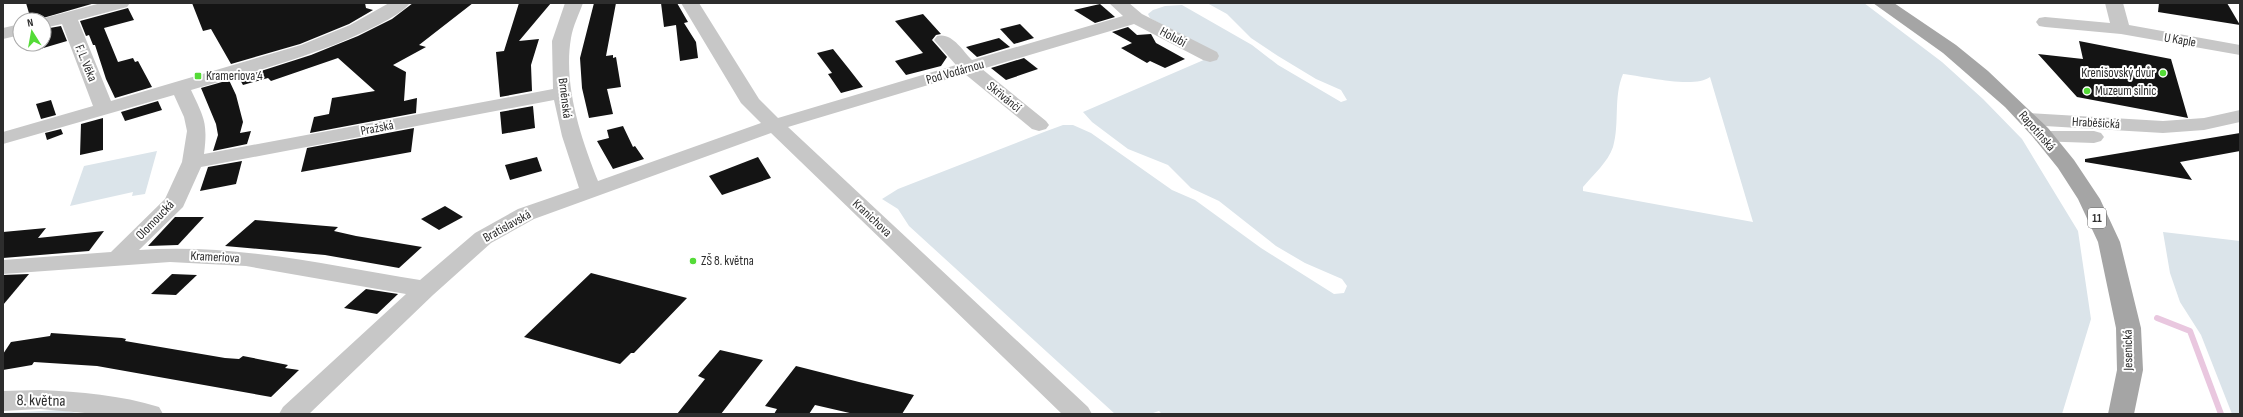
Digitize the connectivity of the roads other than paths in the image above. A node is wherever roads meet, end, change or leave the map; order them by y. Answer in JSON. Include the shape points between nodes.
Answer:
{"nodes":[{"id":1,"x":121,"y":3,"type":"edge"},
{"id":2,"x":401,"y":3,"type":"edge"},
{"id":3,"x":574,"y":3,"type":"edge"},
{"id":4,"x":690,"y":3,"type":"edge"},
{"id":5,"x":1118,"y":3,"type":"edge"},
{"id":6,"x":1882,"y":3,"type":"edge"},
{"id":7,"x":2114,"y":3,"type":"edge"},
{"id":8,"x":68,"y":17,"type":"junction"},
{"id":9,"x":1136,"y":18,"type":"junction"},
{"id":10,"x":52,"y":21,"type":"edge"},
{"id":11,"x":2045,"y":22,"type":"dead end"},
{"id":12,"x":2120,"y":29,"type":"junction"},
{"id":13,"x":943,"y":40,"type":"dead end"},
{"id":14,"x":2240,"y":50,"type":"edge"},
{"id":15,"x":1210,"y":56,"type":"dead end"},
{"id":16,"x":969,"y":68,"type":"junction"},
{"id":17,"x":180,"y":87,"type":"junction"},
{"id":18,"x":562,"y":93,"type":"junction"},
{"id":19,"x":104,"y":108,"type":"junction"},
{"id":20,"x":2240,"y":116,"type":"edge"},
{"id":21,"x":2028,"y":119,"type":"junction"},
{"id":22,"x":774,"y":125,"type":"junction"},
{"id":23,"x":1039,"y":126,"type":"dead end"},
{"id":24,"x":2163,"y":126,"type":"junction"},
{"id":25,"x":2043,"y":137,"type":"junction"},
{"id":26,"x":3,"y":138,"type":"edge"},
{"id":27,"x":192,"y":162,"type":"junction"},
{"id":28,"x":590,"y":191,"type":"junction"},
{"id":29,"x":118,"y":258,"type":"junction"},
{"id":30,"x":3,"y":267,"type":"edge"},
{"id":31,"x":425,"y":288,"type":"junction"},
{"id":32,"x":2125,"y":309,"type":"joint"},
{"id":33,"x":3,"y":401,"type":"edge"},
{"id":34,"x":150,"y":414,"type":"edge"},
{"id":35,"x":292,"y":414,"type":"edge"},
{"id":36,"x":1079,"y":414,"type":"edge"},
{"id":37,"x":2121,"y":414,"type":"edge"}],
"edges":[{"from":1,"to":8,"type":"street"},
{"from":2,"to":17,"type":"street","via":[[354,29],[313,46]]},
{"from":3,"to":18,"type":"street","name":"Brněnská","via":[[561,40]]},
{"from":4,"to":22,"type":"street","name":"Kranichova","via":[[751,103]]},
{"from":5,"to":9,"type":"street","name":"Holubí"},
{"from":6,"to":21,"type":"main road","name":"Rapotínská","number":"11","via":[[1955,54],[1993,85]]},
{"from":7,"to":12,"type":"street"},
{"from":8,"to":10,"type":"street"},
{"from":8,"to":19,"type":"street","name":"F. L. Věka"},
{"from":9,"to":15,"type":"street","name":"Holubí"},
{"from":9,"to":16,"type":"street","name":"Pod Vodárnou"},
{"from":11,"to":12,"type":"street","name":"U Kaple"},
{"from":12,"to":14,"type":"street","name":"U Kaple"},
{"from":13,"to":16,"type":"street","name":"Skřivánčí"},
{"from":16,"to":22,"type":"street","name":"Pod Vodárnou"},
{"from":16,"to":23,"type":"street","name":"Skřivánčí"},
{"from":17,"to":19,"type":"street"},
{"from":17,"to":27,"type":"street","name":"Olomoucká","via":[[194,117],[197,131]]},
{"from":18,"to":27,"type":"street","name":"Pražská"},
{"from":18,"to":28,"type":"street","name":"Brněnská","via":[[571,136]]},
{"from":19,"to":26,"type":"street"},
{"from":20,"to":24,"type":"street","name":"Hraběšická","via":[[2204,124]]},
{"from":21,"to":24,"type":"street","name":"Hraběšická"},
{"from":21,"to":25,"type":"main road","name":"Rapotínská","number":"11"},
{"from":22,"to":28,"type":"street","name":"Bratislavská"},
{"from":22,"to":36,"type":"street","name":"Kranichova"},
{"from":24,"to":25,"type":"street","name":"Hraběšická","via":[[2140,133],[2098,137]]},
{"from":25,"to":32,"type":"main road","name":"Rapotínská","number":"11","via":[[2085,195],[2107,237]]},
{"from":27,"to":29,"type":"street","name":"Olomoucká","via":[[175,202]]},
{"from":28,"to":31,"type":"street","name":"Bratislavská","via":[[505,224],[483,238]]},
{"from":29,"to":30,"type":"street","name":"Krameriova"},
{"from":29,"to":31,"type":"street","name":"Krameriova","via":[[170,255],[246,259]]},
{"from":31,"to":35,"type":"street","name":"Bratislavská"},
{"from":32,"to":37,"type":"main road","name":"Jesenická","number":"11","via":[[2130,369]]},
{"from":33,"to":34,"type":"street","name":"8. května","via":[[55,399],[98,403]]}]}
